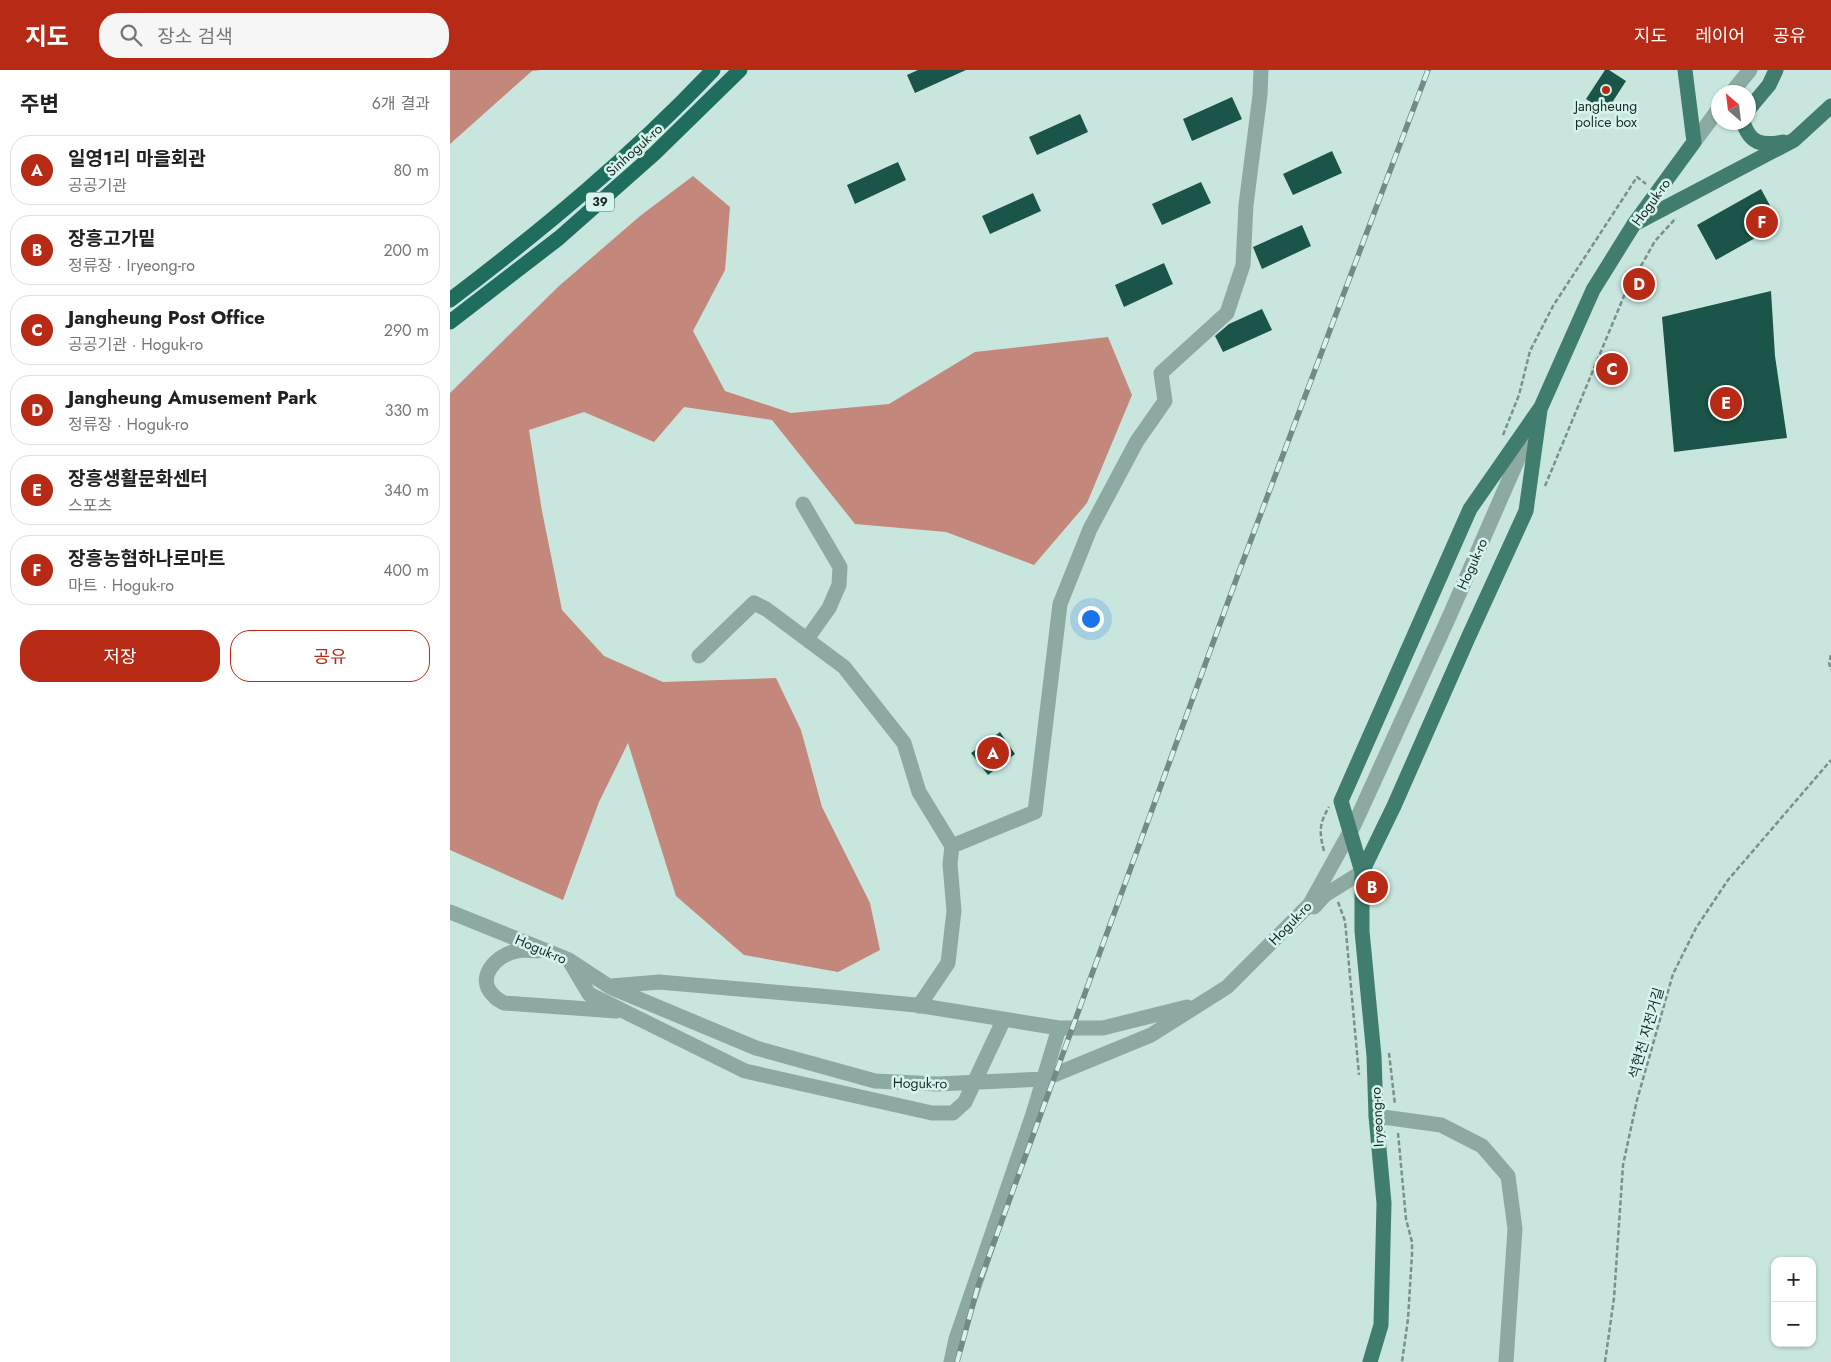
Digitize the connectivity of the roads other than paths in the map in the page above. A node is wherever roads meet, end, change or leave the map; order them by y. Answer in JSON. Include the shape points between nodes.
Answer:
{"nodes":[{"id":1,"x":713,"y":70,"type":"edge"},
{"id":2,"x":740,"y":70,"type":"edge"},
{"id":3,"x":1261,"y":70,"type":"edge"},
{"id":4,"x":1685,"y":70,"type":"edge"},
{"id":5,"x":1750,"y":70,"type":"edge"},
{"id":6,"x":1776,"y":70,"type":"edge"},
{"id":7,"x":1738,"y":85,"type":"edge"},
{"id":8,"x":1756,"y":100,"type":"edge"},
{"id":9,"x":1830,"y":110,"type":"edge"},
{"id":10,"x":1711,"y":119,"type":"edge"},
{"id":11,"x":1746,"y":130,"type":"edge"},
{"id":12,"x":1794,"y":140,"type":"junction"},
{"id":13,"x":1694,"y":142,"type":"junction"},
{"id":14,"x":1634,"y":224,"type":"junction"},
{"id":15,"x":450,"y":300,"type":"edge"},
{"id":16,"x":450,"y":322,"type":"edge"},
{"id":17,"x":1541,"y":407,"type":"junction"},
{"id":18,"x":803,"y":504,"type":"dead end"},
{"id":19,"x":807,"y":639,"type":"junction"},
{"id":20,"x":699,"y":656,"type":"dead end"},
{"id":21,"x":952,"y":846,"type":"junction"},
{"id":22,"x":1362,"y":872,"type":"junction"},
{"id":23,"x":450,"y":912,"type":"edge"},
{"id":24,"x":548,"y":951,"type":"junction"},
{"id":25,"x":569,"y":960,"type":"junction"},
{"id":26,"x":610,"y":986,"type":"junction"},
{"id":27,"x":919,"y":1006,"type":"junction"},
{"id":28,"x":623,"y":1011,"type":"junction"},
{"id":29,"x":1004,"y":1020,"type":"junction"},
{"id":30,"x":1058,"y":1028,"type":"junction"},
{"id":31,"x":1376,"y":1116,"type":"junction"},
{"id":32,"x":951,"y":1362,"type":"edge"},
{"id":33,"x":1370,"y":1362,"type":"edge"},
{"id":34,"x":1506,"y":1362,"type":"edge"}],
"edges":[{"from":1,"to":15,"type":"highway","name":"Sinhoguk-ro","number":"39","via":[[587,190]]},
{"from":2,"to":16,"type":"highway","name":"Sinhoguk-ro","number":"39","via":[[654,154],[559,238]]},
{"from":3,"to":21,"type":"street","via":[[1246,205],[1243,265],[1227,313],[1161,373],[1165,401],[1137,441],[1090,529],[1060,604],[1035,812]]},
{"from":4,"to":13,"type":"main road"},
{"from":5,"to":7,"type":"street"},
{"from":6,"to":8,"type":"main road"},
{"from":9,"to":12,"type":"main road"},
{"from":10,"to":13,"type":"street","name":"Hoguk-ro"},
{"from":11,"to":12,"type":"main road","via":[[1760,144]]},
{"from":12,"to":14,"type":"main road"},
{"from":13,"to":14,"type":"main road","name":"Hoguk-ro"},
{"from":14,"to":17,"type":"main road","name":"Hoguk-ro","via":[[1593,290]]},
{"from":17,"to":22,"type":"main road","via":[[1526,511]]},
{"from":17,"to":22,"type":"main road","via":[[1470,509],[1341,801]]},
{"from":17,"to":26,"type":"street","name":"Hoguk-ro","via":[[1355,823],[1310,904],[1227,987],[1151,1035],[1044,1080],[937,1084],[875,1081],[756,1048]]},
{"from":18,"to":19,"type":"street","via":[[840,567],[839,585],[829,608]]},
{"from":19,"to":20,"type":"street","via":[[754,603]]},
{"from":19,"to":21,"type":"street","via":[[844,667],[904,743],[919,792]]},
{"from":21,"to":27,"type":"street","via":[[950,864],[954,911],[948,963]]},
{"from":22,"to":30,"type":"street","via":[[1325,896],[1289,932],[1198,1004],[1103,1028]]},
{"from":22,"to":31,"type":"main road","name":"Iryeong-ro","via":[[1362,931],[1374,1056]]},
{"from":23,"to":24,"type":"street","name":"Hoguk-ro"},
{"from":24,"to":25,"type":"street","name":"Hoguk-ro"},
{"from":24,"to":28,"type":"street","via":[[517,950],[497,958],[489,969],[487,984],[493,996],[504,1003]]},
{"from":25,"to":26,"type":"street","name":"Hoguk-ro"},
{"from":25,"to":28,"type":"street","via":[[589,994]]},
{"from":26,"to":27,"type":"street","via":[[659,982]]},
{"from":27,"to":29,"type":"street"},
{"from":28,"to":29,"type":"street","via":[[745,1071],[932,1113],[953,1112],[965,1102]]},
{"from":29,"to":30,"type":"street"},
{"from":30,"to":32,"type":"street"},
{"from":31,"to":33,"type":"main road","name":"Iryeong-ro","via":[[1384,1202],[1381,1325]]},
{"from":31,"to":34,"type":"street","via":[[1441,1125],[1482,1146],[1508,1176],[1515,1229]]}]}
